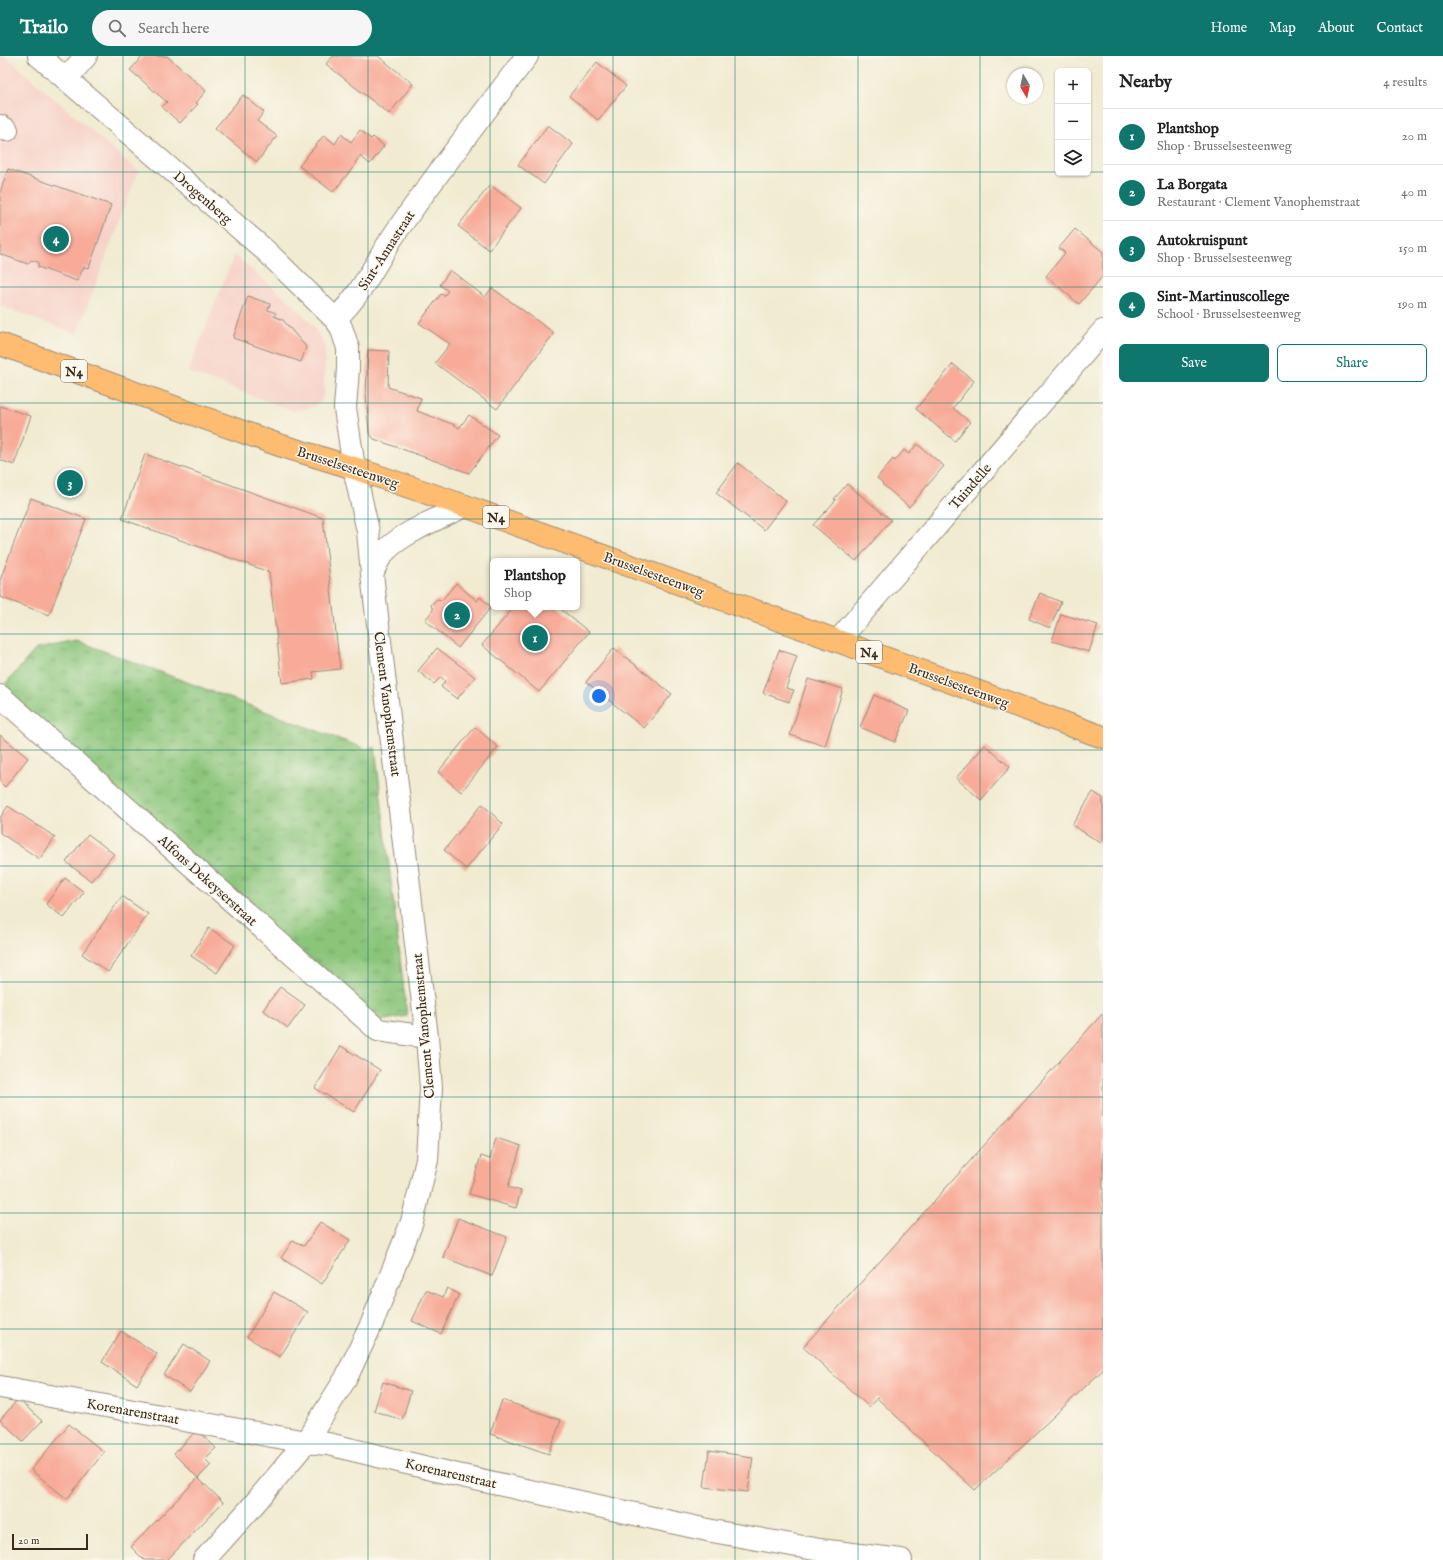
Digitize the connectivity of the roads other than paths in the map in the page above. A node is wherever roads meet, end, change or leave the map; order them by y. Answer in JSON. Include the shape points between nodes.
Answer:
{"nodes":[{"id":1,"x":39,"y":56,"type":"edge"},
{"id":2,"x":86,"y":56,"type":"edge"},
{"id":3,"x":527,"y":56,"type":"edge"},
{"id":4,"x":66,"y":79,"type":"junction"},
{"id":5,"x":335,"y":319,"type":"junction"},
{"id":6,"x":1103,"y":331,"type":"edge"},
{"id":7,"x":0,"y":344,"type":"edge"},
{"id":8,"x":354,"y":468,"type":"junction"},
{"id":9,"x":465,"y":506,"type":"junction"},
{"id":10,"x":372,"y":574,"type":"junction"},
{"id":11,"x":838,"y":641,"type":"junction"},
{"id":12,"x":0,"y":696,"type":"edge"},
{"id":13,"x":1103,"y":736,"type":"edge"},
{"id":14,"x":427,"y":1037,"type":"junction"},
{"id":15,"x":0,"y":1387,"type":"edge"},
{"id":16,"x":306,"y":1442,"type":"junction"},
{"id":17,"x":204,"y":1560,"type":"edge"},
{"id":18,"x":901,"y":1560,"type":"edge"}],
"edges":[{"from":1,"to":4,"type":"street","name":"Drogenberg"},
{"from":2,"to":4,"type":"street"},
{"from":3,"to":5,"type":"street","name":"Sint-Annastraat","via":[[395,233],[354,300]]},
{"from":4,"to":5,"type":"street","name":"Drogenberg","via":[[266,251]]},
{"from":5,"to":8,"type":"street","via":[[341,327],[348,348],[345,408]]},
{"from":6,"to":11,"type":"street","name":"Tuindelle"},
{"from":7,"to":8,"type":"main road","name":"Brusselsesteenweg","number":"N4","via":[[279,445]]},
{"from":8,"to":9,"type":"main road","name":"Brusselsesteenweg","number":"N4"},
{"from":8,"to":10,"type":"street","name":"Clement Vanophemstraat","via":[[368,530]]},
{"from":9,"to":10,"type":"street","via":[[396,542],[383,554]]},
{"from":9,"to":11,"type":"main road","name":"Brusselsesteenweg","number":"N4"},
{"from":10,"to":14,"type":"street","name":"Clement Vanophemstraat"},
{"from":11,"to":13,"type":"main road","name":"Brusselsesteenweg","number":"N4"},
{"from":12,"to":14,"type":"street","name":"Alfons Dekeyserstraat","via":[[378,1030]]},
{"from":14,"to":16,"type":"street","name":"Clement Vanophemstraat","via":[[431,1088],[429,1134],[412,1222],[372,1323],[346,1378]]},
{"from":15,"to":16,"type":"street","name":"Korenarenstraat"},
{"from":16,"to":17,"type":"street","name":"Clement Vanophemstraat"},
{"from":16,"to":18,"type":"street","name":"Korenarenstraat","via":[[328,1444],[712,1531],[820,1550]]}]}
